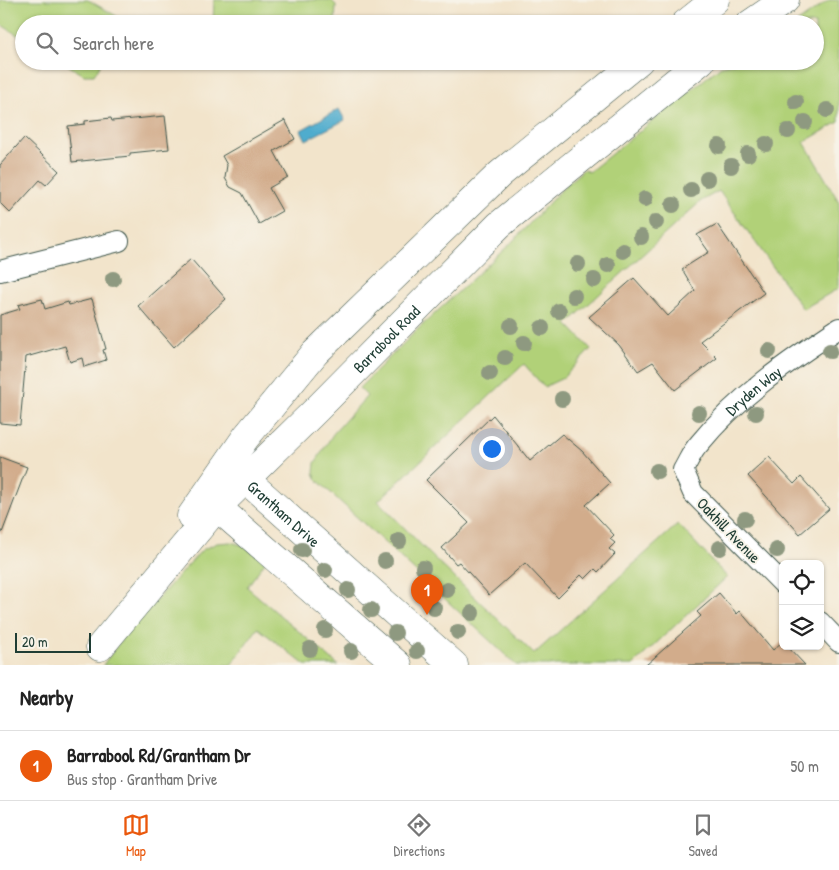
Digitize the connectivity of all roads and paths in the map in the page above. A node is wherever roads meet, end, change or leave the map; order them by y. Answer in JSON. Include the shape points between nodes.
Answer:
{"nodes":[{"id":1,"x":785,"y":0,"type":"edge"},
{"id":2,"x":712,"y":7,"type":"edge"},
{"id":3,"x":699,"y":15,"type":"edge"},
{"id":4,"x":763,"y":15,"type":"edge"},
{"id":5,"x":628,"y":70,"type":"edge"},
{"id":6,"x":690,"y":70,"type":"edge"},
{"id":7,"x":119,"y":241,"type":"dead end"},
{"id":8,"x":0,"y":271,"type":"edge"},
{"id":9,"x":839,"y":328,"type":"edge"},
{"id":10,"x":683,"y":470,"type":"joint"},
{"id":11,"x":245,"y":479,"type":"junction"},
{"id":12,"x":216,"y":481,"type":"junction"},
{"id":13,"x":218,"y":507,"type":"junction"},
{"id":14,"x":779,"y":580,"type":"edge"},
{"id":15,"x":824,"y":626,"type":"edge"},
{"id":16,"x":839,"y":642,"type":"edge"},
{"id":17,"x":94,"y":656,"type":"edge"},
{"id":18,"x":398,"y":665,"type":"edge"},
{"id":19,"x":454,"y":665,"type":"edge"}],
"edges":[{"from":1,"to":4,"type":"main road"},
{"from":2,"to":3,"type":"main road"},
{"from":5,"to":12,"type":"main road","name":"Barrabool Road","via":[[500,174],[315,353],[246,437]]},
{"from":6,"to":11,"type":"main road","name":"Barrabool Road","via":[[499,226]]},
{"from":7,"to":8,"type":"street"},
{"from":9,"to":10,"type":"street","name":"Dryden Way","via":[[740,401],[698,445]]},
{"from":10,"to":14,"type":"street","name":"Oakhill Avenue","via":[[693,492]]},
{"from":11,"to":12,"type":"main road","name":"Grantham Drive"},
{"from":11,"to":13,"type":"main road","name":"Barrabool Road"},
{"from":11,"to":19,"type":"main road","name":"Grantham Drive"},
{"from":12,"to":13,"type":"main road"},
{"from":12,"to":17,"type":"main road","name":"Barrabool Road"},
{"from":13,"to":17,"type":"main road","name":"Barrabool Road"},
{"from":13,"to":18,"type":"main road"},
{"from":15,"to":16,"type":"street"}]}
